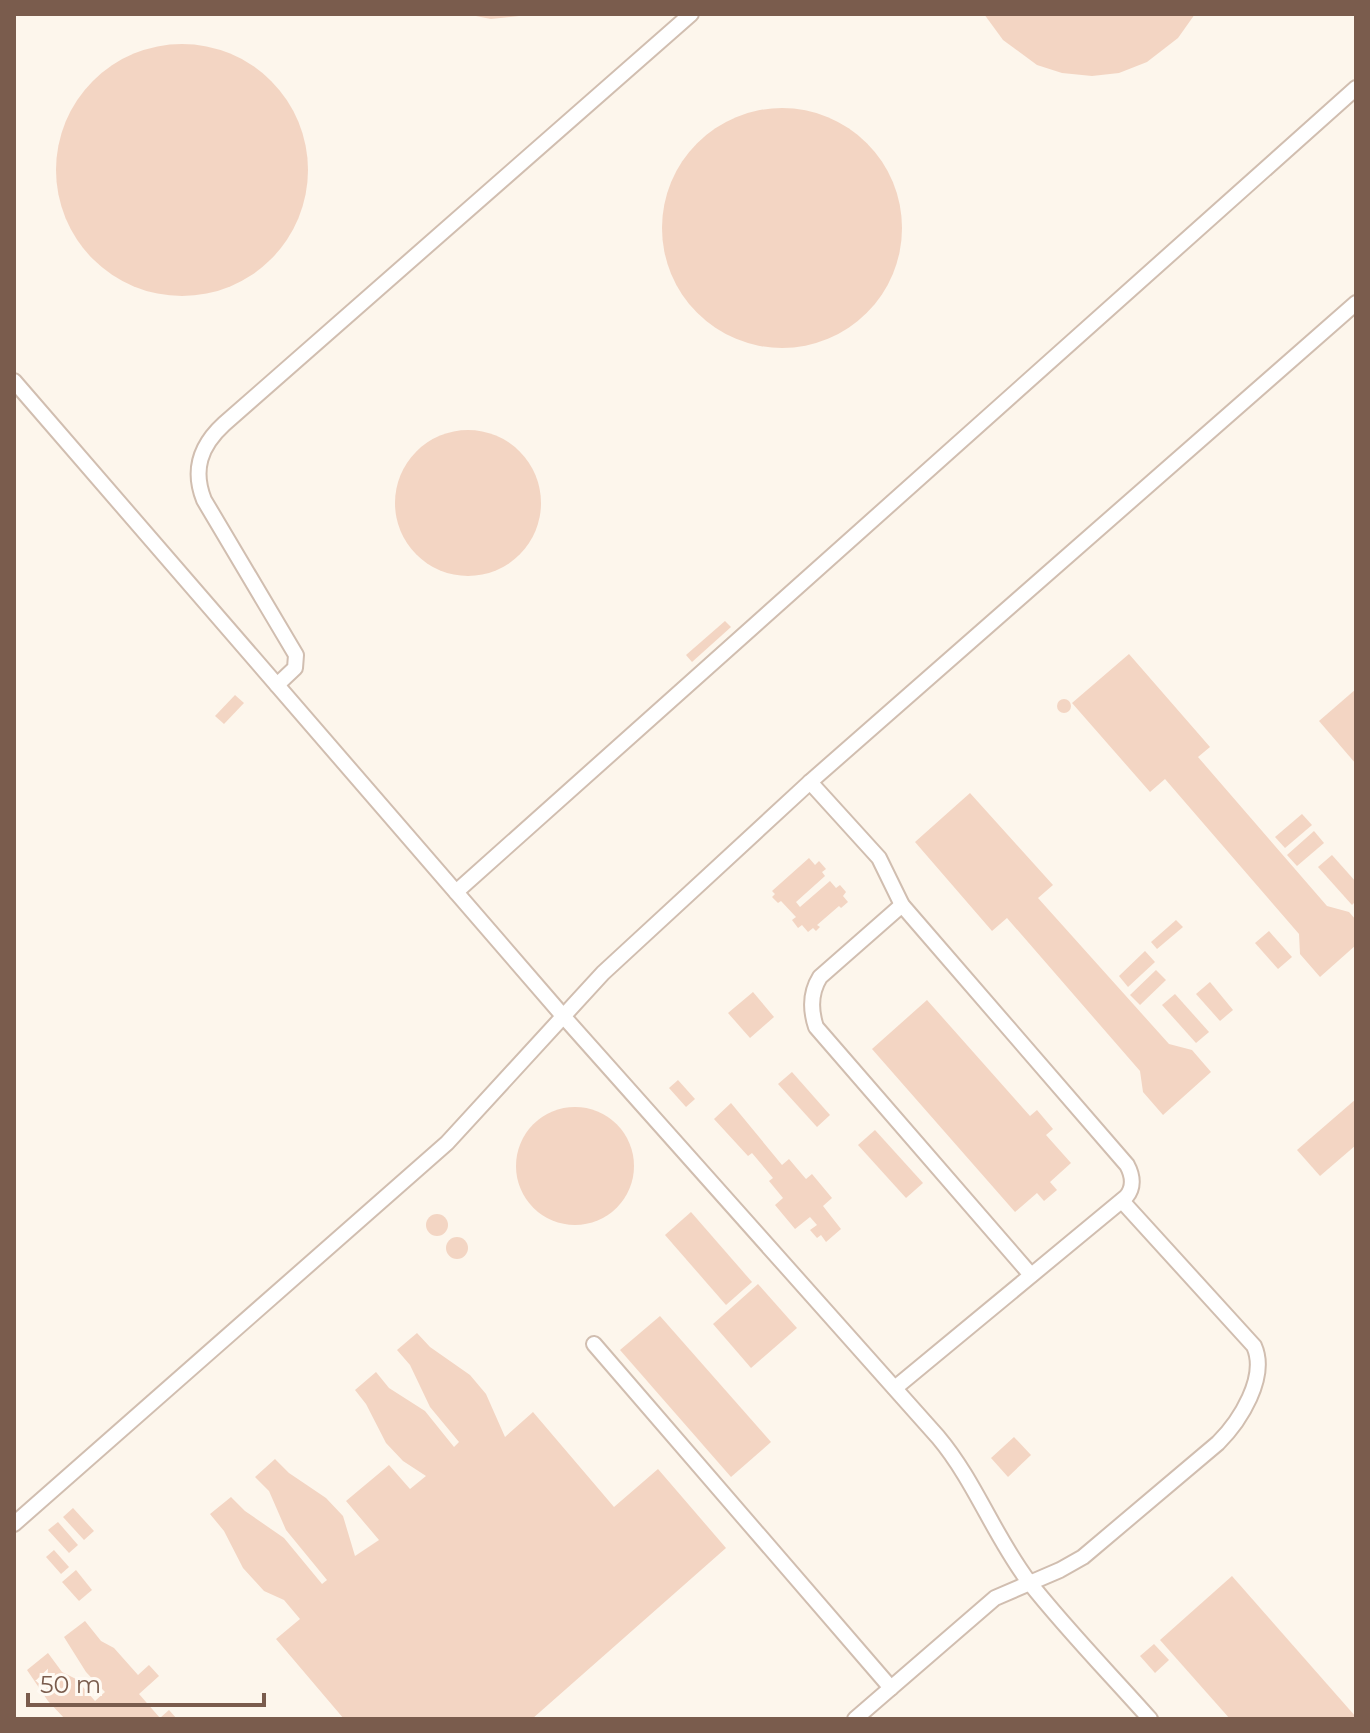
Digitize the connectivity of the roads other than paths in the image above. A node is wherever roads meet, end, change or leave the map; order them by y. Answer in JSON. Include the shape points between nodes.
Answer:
{"nodes":[{"id":1,"x":691,"y":14,"type":"edge"},
{"id":2,"x":1356,"y":88,"type":"edge"},
{"id":3,"x":1356,"y":303,"type":"edge"},
{"id":4,"x":14,"y":381,"type":"edge"},
{"id":5,"x":277,"y":685,"type":"junction"},
{"id":6,"x":810,"y":782,"type":"junction"},
{"id":7,"x":456,"y":892,"type":"junction"},
{"id":8,"x":902,"y":905,"type":"junction"},
{"id":9,"x":564,"y":1017,"type":"junction"},
{"id":10,"x":1122,"y":1201,"type":"junction"},
{"id":11,"x":1031,"y":1275,"type":"junction"},
{"id":12,"x":594,"y":1344,"type":"dead end"},
{"id":13,"x":895,"y":1388,"type":"junction"},
{"id":14,"x":14,"y":1524,"type":"edge"},
{"id":15,"x":1029,"y":1582,"type":"junction"},
{"id":16,"x":891,"y":1688,"type":"junction"},
{"id":17,"x":855,"y":1719,"type":"edge"},
{"id":18,"x":1150,"y":1719,"type":"edge"}],
"edges":[{"from":1,"to":5,"type":"lane","via":[[205,446],[198,468],[204,500],[296,655],[295,668]]},
{"from":2,"to":7,"type":"lane"},
{"from":3,"to":6,"type":"lane"},
{"from":4,"to":5,"type":"lane"},
{"from":5,"to":7,"type":"lane"},
{"from":6,"to":8,"type":"lane","via":[[879,858]]},
{"from":6,"to":9,"type":"lane","via":[[603,973]]},
{"from":7,"to":9,"type":"lane"},
{"from":8,"to":10,"type":"lane","via":[[1127,1165],[1131,1187]]},
{"from":8,"to":11,"type":"lane","via":[[820,977],[812,1005],[816,1027]]},
{"from":9,"to":13,"type":"lane"},
{"from":9,"to":14,"type":"lane","via":[[447,1143]]},
{"from":10,"to":11,"type":"lane"},
{"from":10,"to":15,"type":"lane","via":[[1254,1346],[1257,1379],[1234,1426],[1218,1443],[1083,1557]]},
{"from":11,"to":13,"type":"lane"},
{"from":12,"to":16,"type":"lane"},
{"from":13,"to":15,"type":"lane","via":[[950,1451]]},
{"from":15,"to":16,"type":"lane","via":[[986,1604]]},
{"from":15,"to":18,"type":"lane"},
{"from":16,"to":17,"type":"lane"}]}
